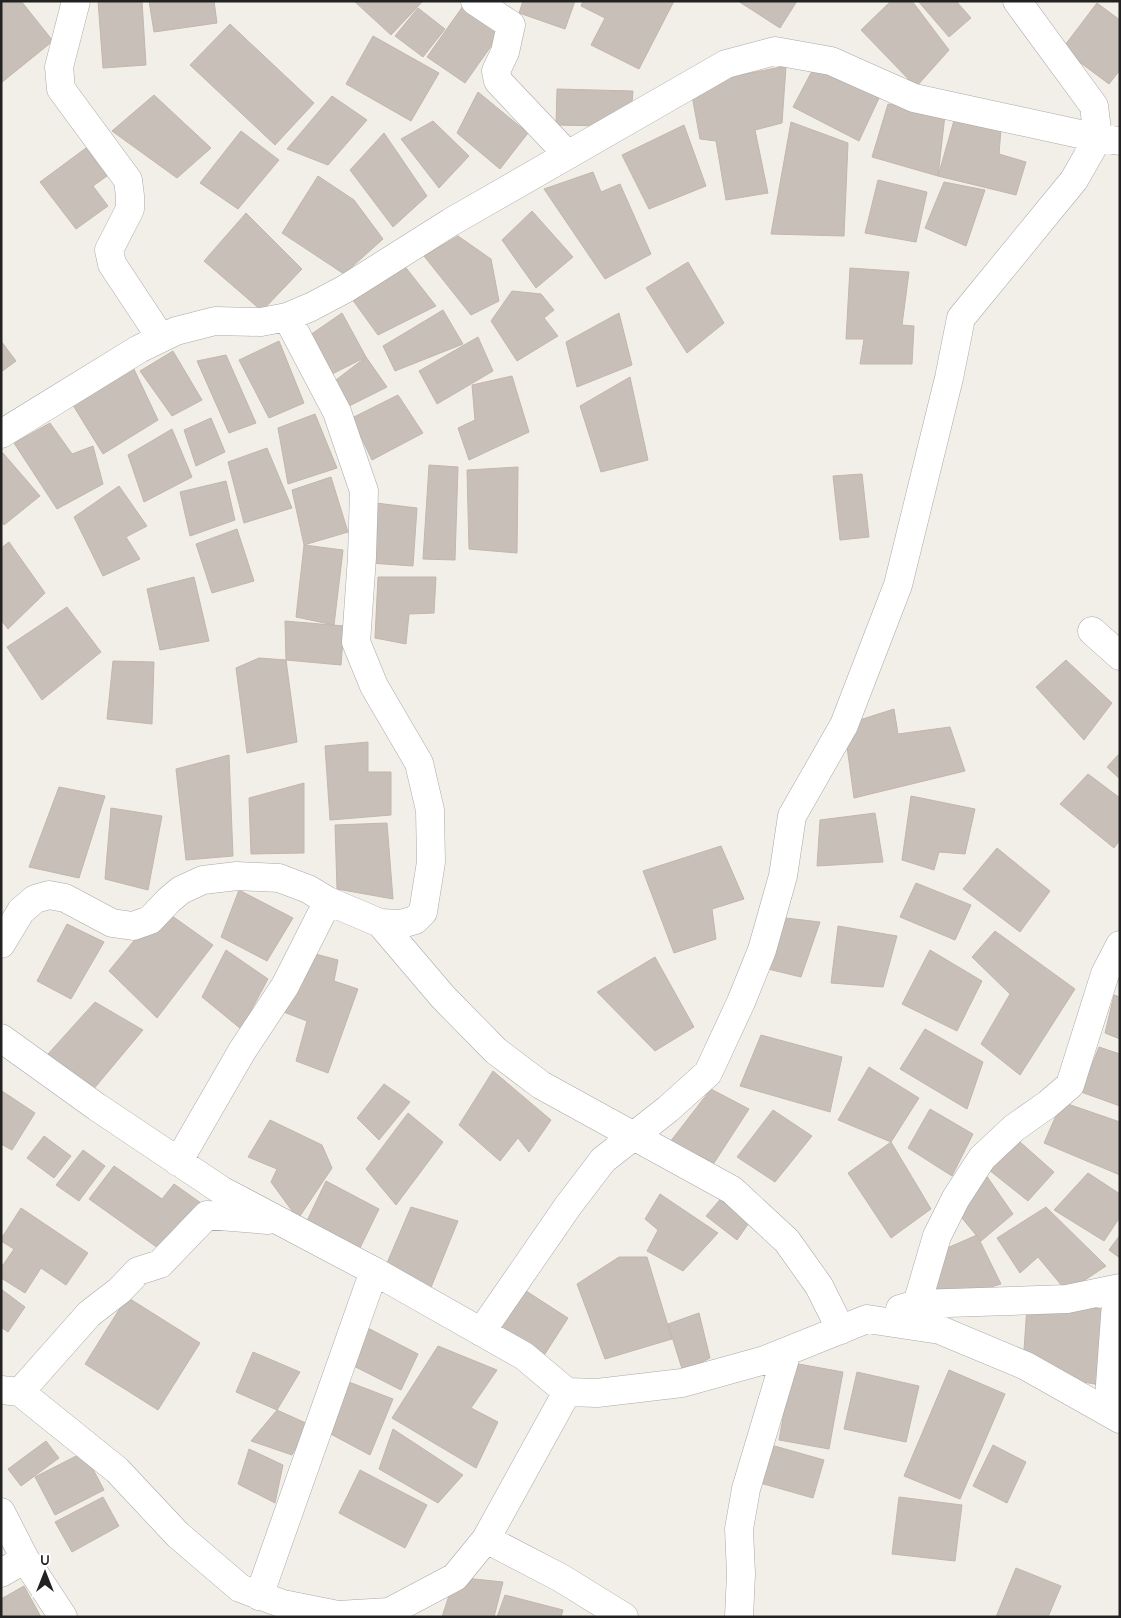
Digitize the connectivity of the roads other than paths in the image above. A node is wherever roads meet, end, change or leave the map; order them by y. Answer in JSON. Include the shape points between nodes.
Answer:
{"nodes":[{"id":1,"x":76,"y":1,"type":"edge"},
{"id":2,"x":475,"y":1,"type":"edge"},
{"id":3,"x":1017,"y":1,"type":"edge"},
{"id":4,"x":1109,"y":139,"type":"edge"},
{"id":5,"x":568,"y":155,"type":"junction"},
{"id":6,"x":286,"y":317,"type":"junction"},
{"id":7,"x":161,"y":338,"type":"junction"},
{"id":8,"x":1,"y":434,"type":"edge"},
{"id":9,"x":1092,"y":631,"type":"dead end"},
{"id":10,"x":1120,"y":656,"type":"edge"},
{"id":11,"x":328,"y":901,"type":"junction"},
{"id":12,"x":380,"y":923,"type":"junction"},
{"id":13,"x":1,"y":944,"type":"edge"},
{"id":14,"x":1120,"y":945,"type":"edge"},
{"id":15,"x":1,"y":1038,"type":"edge"},
{"id":16,"x":634,"y":1135,"type":"junction"},
{"id":17,"x":178,"y":1162,"type":"junction"},
{"id":18,"x":279,"y":1221,"type":"junction"},
{"id":19,"x":374,"y":1271,"type":"junction"},
{"id":20,"x":1118,"y":1288,"type":"edge"},
{"id":21,"x":917,"y":1304,"type":"junction"},
{"id":22,"x":867,"y":1319,"type":"junction"},
{"id":23,"x":841,"y":1330,"type":"junction"},
{"id":24,"x":481,"y":1332,"type":"junction"},
{"id":25,"x":787,"y":1352,"type":"junction"},
{"id":26,"x":11,"y":1391,"type":"edge"},
{"id":27,"x":567,"y":1392,"type":"junction"},
{"id":28,"x":1114,"y":1415,"type":"edge"},
{"id":29,"x":1,"y":1512,"type":"edge"},
{"id":30,"x":486,"y":1539,"type":"junction"},
{"id":31,"x":26,"y":1559,"type":"junction"},
{"id":32,"x":1,"y":1573,"type":"edge"},
{"id":33,"x":259,"y":1596,"type":"junction"},
{"id":34,"x":64,"y":1617,"type":"edge"},
{"id":35,"x":624,"y":1617,"type":"edge"},
{"id":36,"x":739,"y":1617,"type":"edge"}],
"edges":[{"from":1,"to":7,"type":"street","via":[[59,68],[61,89],[128,180],[130,209],[109,250],[112,264]]},
{"from":2,"to":5,"type":"street","via":[[511,25],[505,52],[496,71],[498,81]]},
{"from":3,"to":4,"type":"street","via":[[1094,106]]},
{"from":4,"to":5,"type":"street","via":[[914,98],[830,61],[775,52],[726,64]]},
{"from":4,"to":16,"type":"street","via":[[961,318],[898,585],[844,725],[792,816],[783,876],[762,950],[708,1072]]},
{"from":5,"to":6,"type":"street","via":[[451,222],[345,290]]},
{"from":6,"to":7,"type":"street","via":[[261,322],[216,321]]},
{"from":6,"to":12,"type":"street","via":[[337,412],[364,491],[356,642],[374,686],[419,763],[430,810],[431,862],[423,912],[415,920],[401,924]]},
{"from":7,"to":8,"type":"street"},
{"from":9,"to":10,"type":"street"},
{"from":11,"to":12,"type":"street"},
{"from":11,"to":13,"type":"street","via":[[279,878],[237,876],[203,880],[181,890],[150,920],[133,926],[112,923],[65,898],[49,895],[36,899],[21,911]]},
{"from":11,"to":17,"type":"street","via":[[284,986]]},
{"from":12,"to":16,"type":"street","via":[[443,997],[496,1051],[541,1085]]},
{"from":14,"to":21,"type":"street","via":[[1105,974],[1070,1085],[1014,1128],[982,1158],[956,1198],[937,1236]]},
{"from":15,"to":17,"type":"street"},
{"from":16,"to":23,"type":"street","via":[[732,1190],[780,1234],[819,1286]]},
{"from":16,"to":24,"type":"street","via":[[603,1160]]},
{"from":17,"to":18,"type":"street"},
{"from":18,"to":19,"type":"street"},
{"from":18,"to":26,"type":"street","via":[[208,1216],[160,1264],[138,1271],[89,1314]]},
{"from":19,"to":24,"type":"street"},
{"from":19,"to":33,"type":"street"},
{"from":20,"to":21,"type":"street","via":[[1067,1298]]},
{"from":20,"to":28,"type":"street"},
{"from":21,"to":22,"type":"street"},
{"from":22,"to":23,"type":"street"},
{"from":22,"to":28,"type":"street","via":[[940,1330],[1026,1366]]},
{"from":23,"to":25,"type":"street"},
{"from":24,"to":27,"type":"street","via":[[524,1356]]},
{"from":25,"to":27,"type":"street","via":[[682,1383],[597,1393]]},
{"from":25,"to":36,"type":"street","via":[[746,1489],[739,1528]]},
{"from":26,"to":33,"type":"street","via":[[117,1470],[184,1541],[240,1588]]},
{"from":27,"to":30,"type":"street"},
{"from":29,"to":31,"type":"street"},
{"from":30,"to":33,"type":"street","via":[[454,1577],[389,1612],[338,1615]]},
{"from":30,"to":35,"type":"street","via":[[561,1578]]},
{"from":31,"to":32,"type":"street"},
{"from":31,"to":34,"type":"street"}]}
